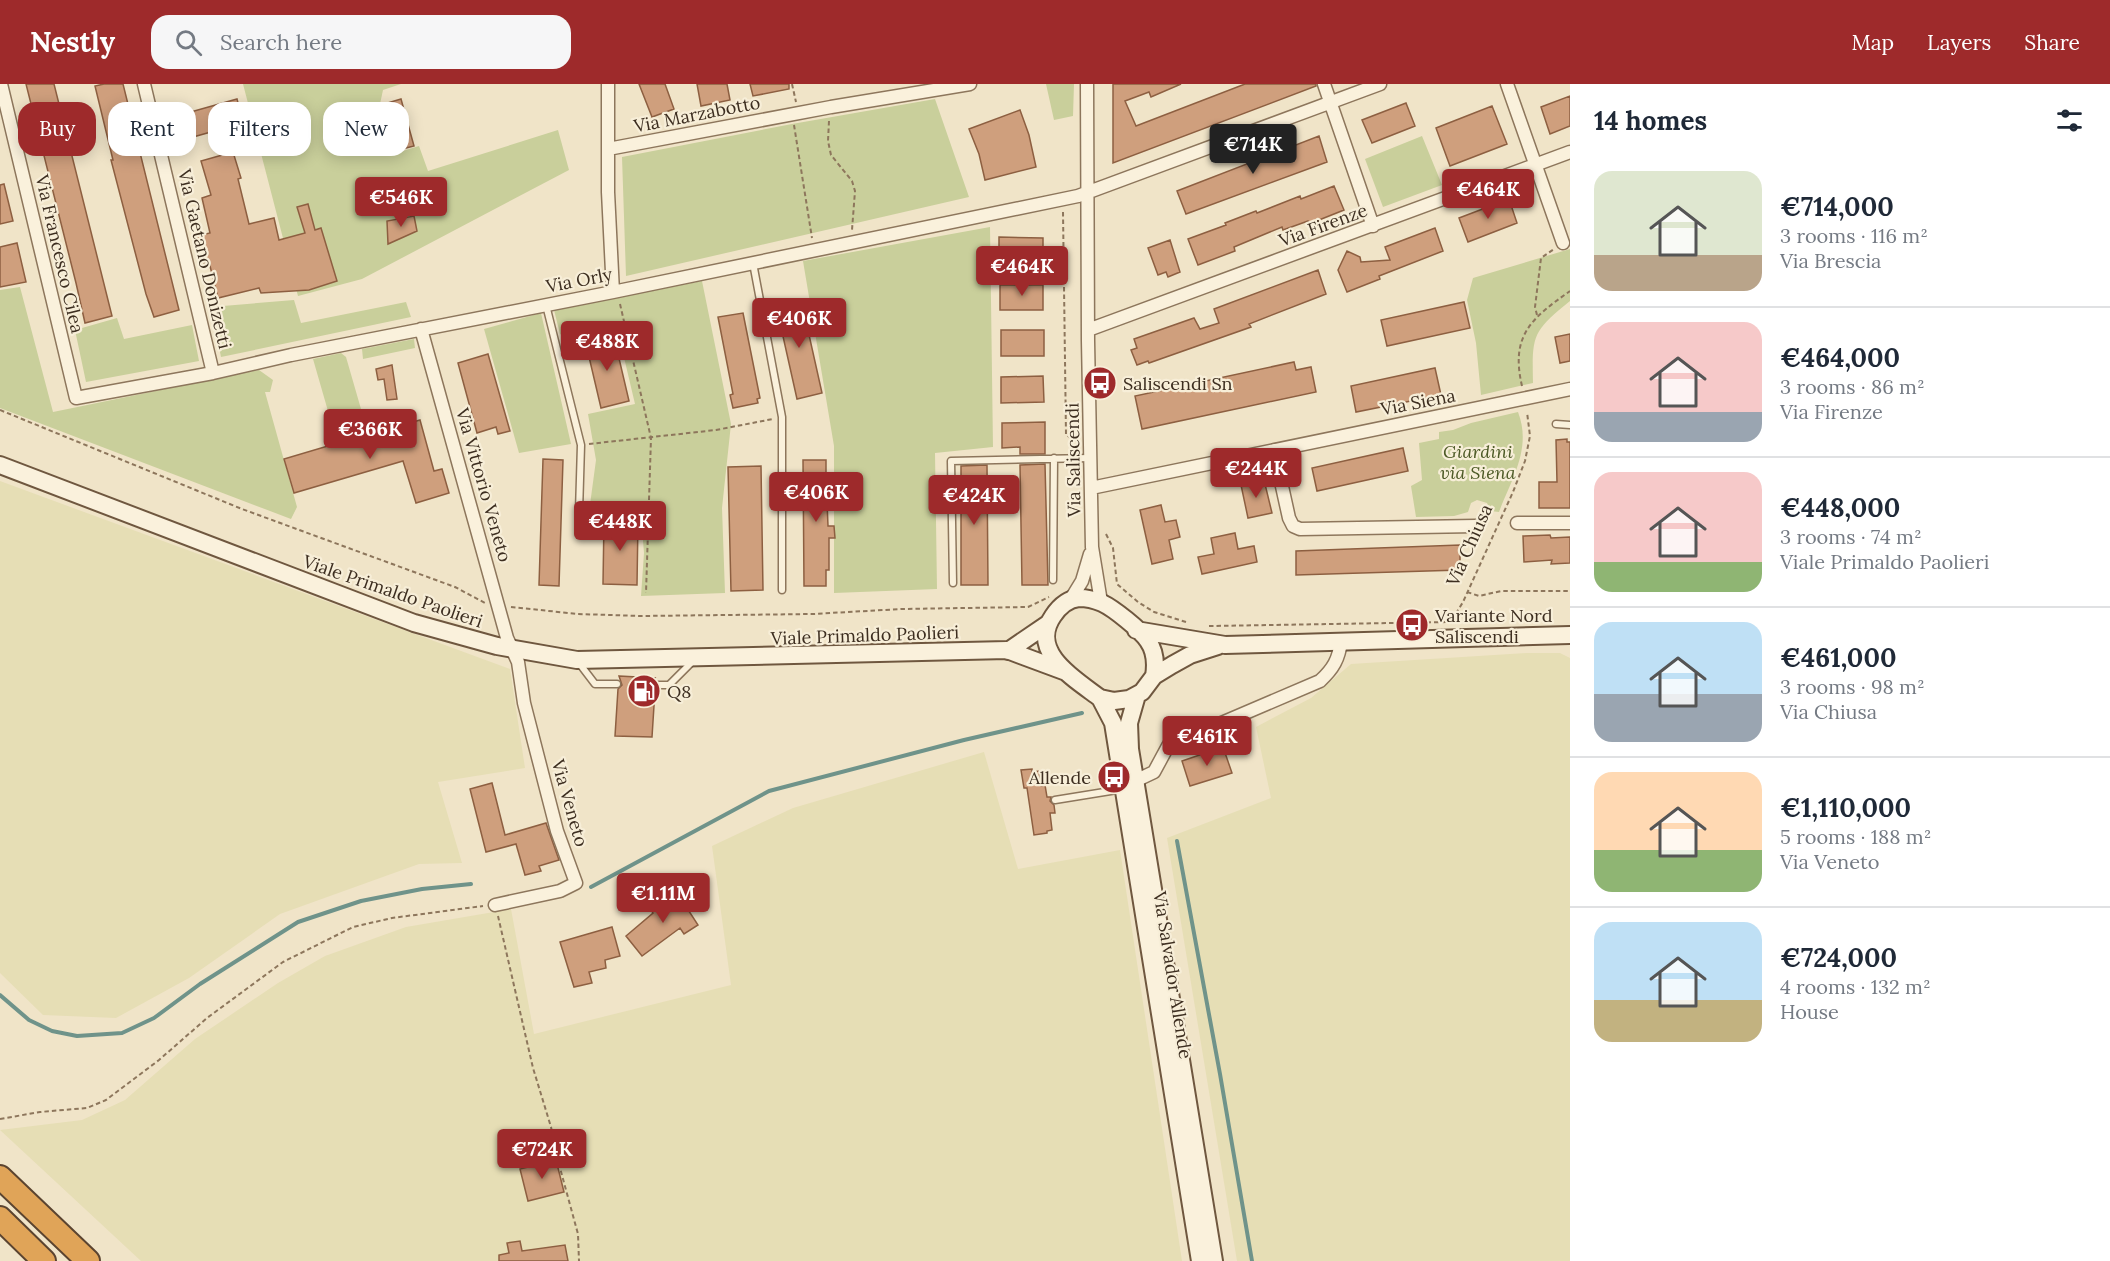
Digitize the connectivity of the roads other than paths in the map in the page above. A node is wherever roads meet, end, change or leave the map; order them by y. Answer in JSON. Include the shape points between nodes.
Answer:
{"nodes":[{"id":1,"x":1,"y":84,"type":"edge"},
{"id":2,"x":144,"y":84,"type":"edge"},
{"id":3,"x":608,"y":84,"type":"edge"},
{"id":4,"x":970,"y":84,"type":"edge"},
{"id":5,"x":1087,"y":84,"type":"edge"},
{"id":6,"x":1324,"y":84,"type":"edge"},
{"id":7,"x":1380,"y":84,"type":"edge"},
{"id":8,"x":1507,"y":84,"type":"edge"},
{"id":9,"x":1330,"y":103,"type":"junction"},
{"id":10,"x":608,"y":149,"type":"junction"},
{"id":11,"x":1570,"y":152,"type":"edge"},
{"id":12,"x":1535,"y":165,"type":"junction"},
{"id":13,"x":1088,"y":193,"type":"junction"},
{"id":14,"x":1373,"y":226,"type":"junction"},
{"id":15,"x":1563,"y":243,"type":"road end"},
{"id":16,"x":753,"y":262,"type":"junction"},
{"id":17,"x":613,"y":292,"type":"junction"},
{"id":18,"x":546,"y":305,"type":"junction"},
{"id":19,"x":421,"y":329,"type":"junction"},
{"id":20,"x":1088,"y":330,"type":"junction"},
{"id":21,"x":213,"y":373,"type":"junction"},
{"id":22,"x":1570,"y":389,"type":"edge"},
{"id":23,"x":76,"y":398,"type":"joint"},
{"id":24,"x":1556,"y":424,"type":"dead end"},
{"id":25,"x":1570,"y":425,"type":"edge"},
{"id":26,"x":1274,"y":450,"type":"junction"},
{"id":27,"x":1054,"y":458,"type":"junction"},
{"id":28,"x":1091,"y":458,"type":"junction"},
{"id":29,"x":0,"y":465,"type":"edge"},
{"id":30,"x":1091,"y":488,"type":"junction"},
{"id":31,"x":579,"y":512,"type":"dead end"},
{"id":32,"x":1516,"y":523,"type":"dead end"},
{"id":33,"x":1570,"y":523,"type":"edge"},
{"id":34,"x":1476,"y":526,"type":"dead end"},
{"id":35,"x":1092,"y":547,"type":"junction"},
{"id":36,"x":1053,"y":579,"type":"dead end"},
{"id":37,"x":953,"y":583,"type":"dead end"},
{"id":38,"x":782,"y":590,"type":"dead end"},
{"id":39,"x":1064,"y":596,"type":"junction"},
{"id":40,"x":1101,"y":602,"type":"junction"},
{"id":41,"x":1049,"y":623,"type":"junction"},
{"id":42,"x":1137,"y":630,"type":"junction"},
{"id":43,"x":1570,"y":635,"type":"edge"},
{"id":44,"x":1341,"y":641,"type":"junction"},
{"id":45,"x":1225,"y":645,"type":"junction"},
{"id":46,"x":514,"y":650,"type":"junction"},
{"id":47,"x":1008,"y":651,"type":"junction"},
{"id":48,"x":696,"y":659,"type":"junction"},
{"id":49,"x":577,"y":660,"type":"junction"},
{"id":50,"x":1066,"y":672,"type":"junction"},
{"id":51,"x":1154,"y":676,"type":"junction"},
{"id":52,"x":617,"y":684,"type":"dead end"},
{"id":53,"x":656,"y":685,"type":"dead end"},
{"id":54,"x":1137,"y":695,"type":"junction"},
{"id":55,"x":1100,"y":698,"type":"junction"},
{"id":56,"x":1129,"y":785,"type":"junction"},
{"id":57,"x":1056,"y":800,"type":"dead end"},
{"id":58,"x":495,"y":905,"type":"road end"},
{"id":59,"x":0,"y":1177,"type":"edge"},
{"id":60,"x":0,"y":1218,"type":"edge"},
{"id":61,"x":44,"y":1261,"type":"edge"},
{"id":62,"x":88,"y":1261,"type":"edge"},
{"id":63,"x":1200,"y":1261,"type":"edge"},
{"id":64,"x":1214,"y":1261,"type":"edge"}],
"edges":[{"from":1,"to":23,"type":"street","name":"Via Francesco Cilea"},
{"from":2,"to":21,"type":"street","name":"Via Gaetano Donizetti"},
{"from":3,"to":10,"type":"street"},
{"from":4,"to":10,"type":"street","name":"Via Marzabotto"},
{"from":5,"to":13,"type":"street","name":"Via Saliscendi"},
{"from":6,"to":9,"type":"street"},
{"from":7,"to":9,"type":"street","name":"Via Orly"},
{"from":8,"to":12,"type":"street"},
{"from":9,"to":13,"type":"street","name":"Via Orly"},
{"from":9,"to":14,"type":"street"},
{"from":10,"to":17,"type":"street"},
{"from":11,"to":12,"type":"street","name":"Via Firenze"},
{"from":12,"to":14,"type":"street","name":"Via Firenze"},
{"from":12,"to":15,"type":"street"},
{"from":13,"to":16,"type":"street","name":"Via Orly"},
{"from":13,"to":20,"type":"street","name":"Via Saliscendi"},
{"from":14,"to":20,"type":"street","name":"Via Firenze"},
{"from":16,"to":17,"type":"street","name":"Via Orly"},
{"from":16,"to":38,"type":"lane","via":[[782,417]]},
{"from":17,"to":18,"type":"street","name":"Via Orly"},
{"from":18,"to":19,"type":"street","name":"Via Orly"},
{"from":18,"to":31,"type":"lane","via":[[581,445]]},
{"from":19,"to":21,"type":"street","name":"Via Orly"},
{"from":19,"to":46,"type":"street","name":"Via Vittorio Veneto","via":[[507,638]]},
{"from":20,"to":28,"type":"street","name":"Via Saliscendi"},
{"from":21,"to":23,"type":"street","name":"Via Orly"},
{"from":22,"to":26,"type":"street","name":"Via Siena"},
{"from":24,"to":25,"type":"lane"},
{"from":26,"to":30,"type":"street","name":"Via Siena"},
{"from":26,"to":34,"type":"street","via":[[1293,526],[1309,530]]},
{"from":27,"to":28,"type":"lane"},
{"from":27,"to":36,"type":"lane"},
{"from":27,"to":37,"type":"lane","via":[[951,461]]},
{"from":28,"to":30,"type":"street","name":"Via Saliscendi"},
{"from":29,"to":46,"type":"main road","name":"Viale Primaldo Paolieri","via":[[414,623]]},
{"from":30,"to":35,"type":"street","name":"Via Saliscendi"},
{"from":32,"to":33,"type":"street"},
{"from":35,"to":39,"type":"street","name":"Via Saliscendi","via":[[1082,581]]},
{"from":35,"to":40,"type":"street","name":"Via Saliscendi"},
{"from":39,"to":40,"type":"main road"},
{"from":39,"to":41,"type":"main road"},
{"from":40,"to":42,"type":"main road"},
{"from":41,"to":47,"type":"main road"},
{"from":41,"to":50,"type":"main road","name":"Viale Primaldo Paolieri","via":[[1051,653]]},
{"from":42,"to":45,"type":"main road"},
{"from":42,"to":51,"type":"main road","via":[[1152,648]]},
{"from":43,"to":44,"type":"main road","via":[[1451,630]]},
{"from":44,"to":45,"type":"main road"},
{"from":44,"to":56,"type":"street","via":[[1340,655],[1320,681],[1168,746],[1154,772]]},
{"from":45,"to":51,"type":"main road","via":[[1190,655]]},
{"from":46,"to":49,"type":"main road","name":"Viale Primaldo Paolieri"},
{"from":46,"to":58,"type":"street","name":"Via Veneto","via":[[557,831],[576,883],[560,891]]},
{"from":47,"to":48,"type":"main road","name":"Viale Primaldo Paolieri"},
{"from":47,"to":50,"type":"main road","name":"Viale Primaldo Paolieri"},
{"from":48,"to":49,"type":"main road","name":"Viale Primaldo Paolieri"},
{"from":48,"to":53,"type":"lane","via":[[669,685]]},
{"from":49,"to":52,"type":"lane","via":[[595,684]]},
{"from":50,"to":55,"type":"main road","name":"Viale Primaldo Paolieri"},
{"from":51,"to":54,"type":"main road"},
{"from":54,"to":55,"type":"main road","via":[[1125,701]]},
{"from":54,"to":56,"type":"main road","name":"Via Salvador Allende","via":[[1129,723]]},
{"from":55,"to":56,"type":"main road","name":"Via Salvador Allende","via":[[1113,723]]},
{"from":56,"to":57,"type":"lane"},
{"from":56,"to":63,"type":"main road","name":"Via Salvador Allende"},
{"from":56,"to":64,"type":"main road","name":"Via Salvador Allende"},
{"from":59,"to":62,"type":"highway"},
{"from":60,"to":61,"type":"highway"}]}
